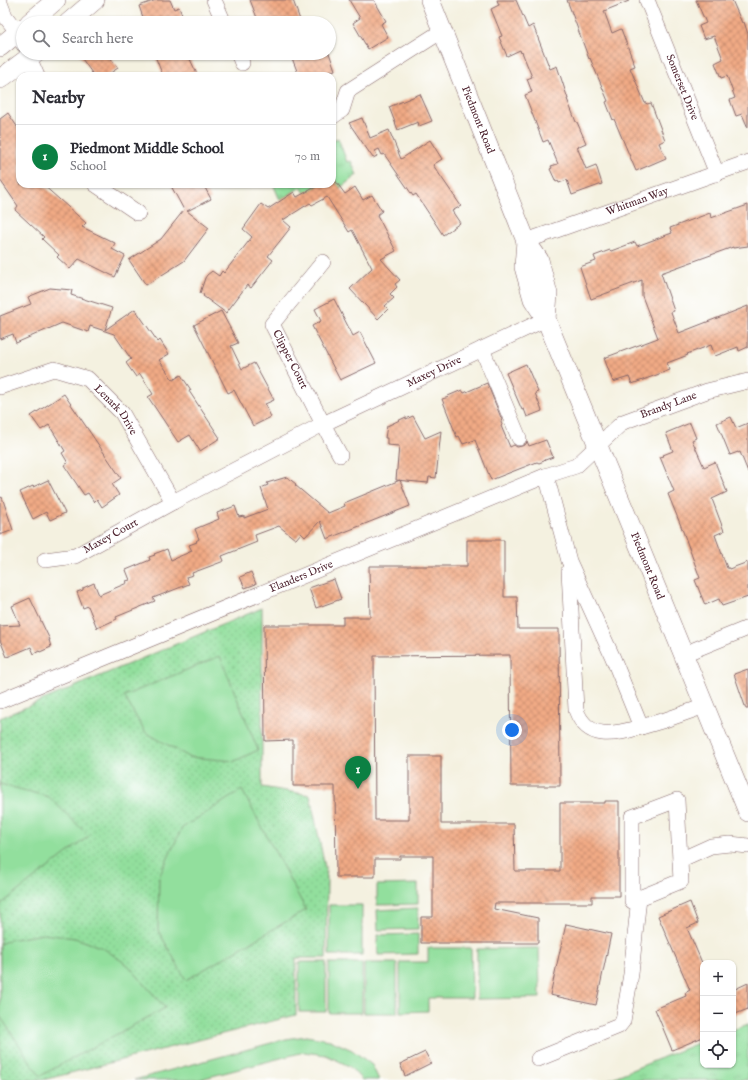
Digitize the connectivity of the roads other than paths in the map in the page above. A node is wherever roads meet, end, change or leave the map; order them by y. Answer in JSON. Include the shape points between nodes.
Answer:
{"nodes":[{"id":1,"x":56,"y":0,"type":"edge"},
{"id":2,"x":95,"y":0,"type":"edge"},
{"id":3,"x":214,"y":0,"type":"edge"},
{"id":4,"x":430,"y":0,"type":"edge"},
{"id":5,"x":647,"y":0,"type":"edge"},
{"id":6,"x":0,"y":3,"type":"edge"},
{"id":7,"x":45,"y":16,"type":"edge"},
{"id":8,"x":76,"y":16,"type":"edge"},
{"id":9,"x":221,"y":16,"type":"edge"},
{"id":10,"x":16,"y":30,"type":"edge"},
{"id":11,"x":442,"y":31,"type":"junction"},
{"id":12,"x":16,"y":44,"type":"edge"},
{"id":13,"x":0,"y":47,"type":"edge"},
{"id":14,"x":16,"y":56,"type":"edge"},
{"id":15,"x":32,"y":60,"type":"edge"},
{"id":16,"x":36,"y":72,"type":"edge"},
{"id":17,"x":0,"y":79,"type":"edge"},
{"id":18,"x":336,"y":114,"type":"edge"},
{"id":19,"x":748,"y":162,"type":"edge"},
{"id":20,"x":717,"y":174,"type":"junction"},
{"id":21,"x":101,"y":188,"type":"edge"},
{"id":22,"x":138,"y":214,"type":"dead end"},
{"id":23,"x":526,"y":241,"type":"junction"},
{"id":24,"x":323,"y":262,"type":"dead end"},
{"id":25,"x":546,"y":319,"type":"junction"},
{"id":26,"x":482,"y":349,"type":"junction"},
{"id":27,"x":748,"y":381,"type":"edge"},
{"id":28,"x":0,"y":387,"type":"edge"},
{"id":29,"x":323,"y":424,"type":"junction"},
{"id":30,"x":519,"y":438,"type":"dead end"},
{"id":31,"x":598,"y":446,"type":"junction"},
{"id":32,"x":340,"y":456,"type":"dead end"},
{"id":33,"x":545,"y":476,"type":"junction"},
{"id":34,"x":173,"y":502,"type":"junction"},
{"id":35,"x":45,"y":560,"type":"dead end"},
{"id":36,"x":569,"y":561,"type":"junction"},
{"id":37,"x":748,"y":628,"type":"edge"},
{"id":38,"x":684,"y":654,"type":"junction"},
{"id":39,"x":0,"y":701,"type":"edge"},
{"id":40,"x":704,"y":706,"type":"junction"},
{"id":41,"x":641,"y":727,"type":"junction"},
{"id":42,"x":748,"y":812,"type":"edge"},
{"id":43,"x":748,"y":846,"type":"edge"},
{"id":44,"x":680,"y":860,"type":"junction"},
{"id":45,"x":639,"y":897,"type":"junction"},
{"id":46,"x":538,"y":1059,"type":"dead end"}],
"edges":[{"from":1,"to":7,"type":"main road"},
{"from":2,"to":8,"type":"main road"},
{"from":3,"to":9,"type":"street"},
{"from":4,"to":11,"type":"main road","name":"Piedmont Road"},
{"from":5,"to":20,"type":"street","name":"Somerset Drive"},
{"from":6,"to":10,"type":"street","via":[[5,16]]},
{"from":11,"to":18,"type":"street","via":[[348,91],[342,110]]},
{"from":11,"to":23,"type":"main road","name":"Piedmont Road"},
{"from":12,"to":13,"type":"main road"},
{"from":14,"to":17,"type":"main road"},
{"from":15,"to":16,"type":"street"},
{"from":19,"to":20,"type":"street","name":"Whitman Way"},
{"from":20,"to":23,"type":"street","name":"Whitman Way"},
{"from":21,"to":22,"type":"street"},
{"from":23,"to":25,"type":"main road","name":"Piedmont Road","via":[[524,267],[533,299]]},
{"from":24,"to":29,"type":"street","name":"Clipper Court","via":[[272,324]]},
{"from":25,"to":26,"type":"street","name":"Maxey Drive"},
{"from":25,"to":31,"type":"main road","name":"Piedmont Road"},
{"from":26,"to":29,"type":"street","name":"Maxey Drive"},
{"from":26,"to":30,"type":"street"},
{"from":27,"to":31,"type":"street","name":"Brandy Lane","via":[[707,391],[623,422]]},
{"from":28,"to":34,"type":"street","name":"Lenark Drive","via":[[54,370],[88,379],[122,413]]},
{"from":29,"to":32,"type":"street"},
{"from":29,"to":34,"type":"street","name":"Maxey Drive"},
{"from":31,"to":33,"type":"street","name":"Flanders Drive","via":[[576,466]]},
{"from":31,"to":38,"type":"main road","name":"Piedmont Road"},
{"from":33,"to":36,"type":"street","via":[[550,486]]},
{"from":33,"to":39,"type":"street","name":"Flanders Drive"},
{"from":34,"to":35,"type":"street","name":"Maxey Court","via":[[75,556]]},
{"from":36,"to":41,"type":"street"},
{"from":36,"to":41,"type":"street","via":[[576,710],[579,717],[586,727],[602,734]]},
{"from":37,"to":38,"type":"street"},
{"from":38,"to":40,"type":"main road","name":"Piedmont Road"},
{"from":40,"to":41,"type":"street"},
{"from":40,"to":42,"type":"main road","name":"Piedmont Road"},
{"from":43,"to":44,"type":"street","via":[[711,846]]},
{"from":44,"to":45,"type":"street","via":[[681,881]]},
{"from":44,"to":45,"type":"street","via":[[677,800],[632,817],[632,900]]},
{"from":45,"to":46,"type":"street","via":[[623,1021],[619,1026]]}]}
